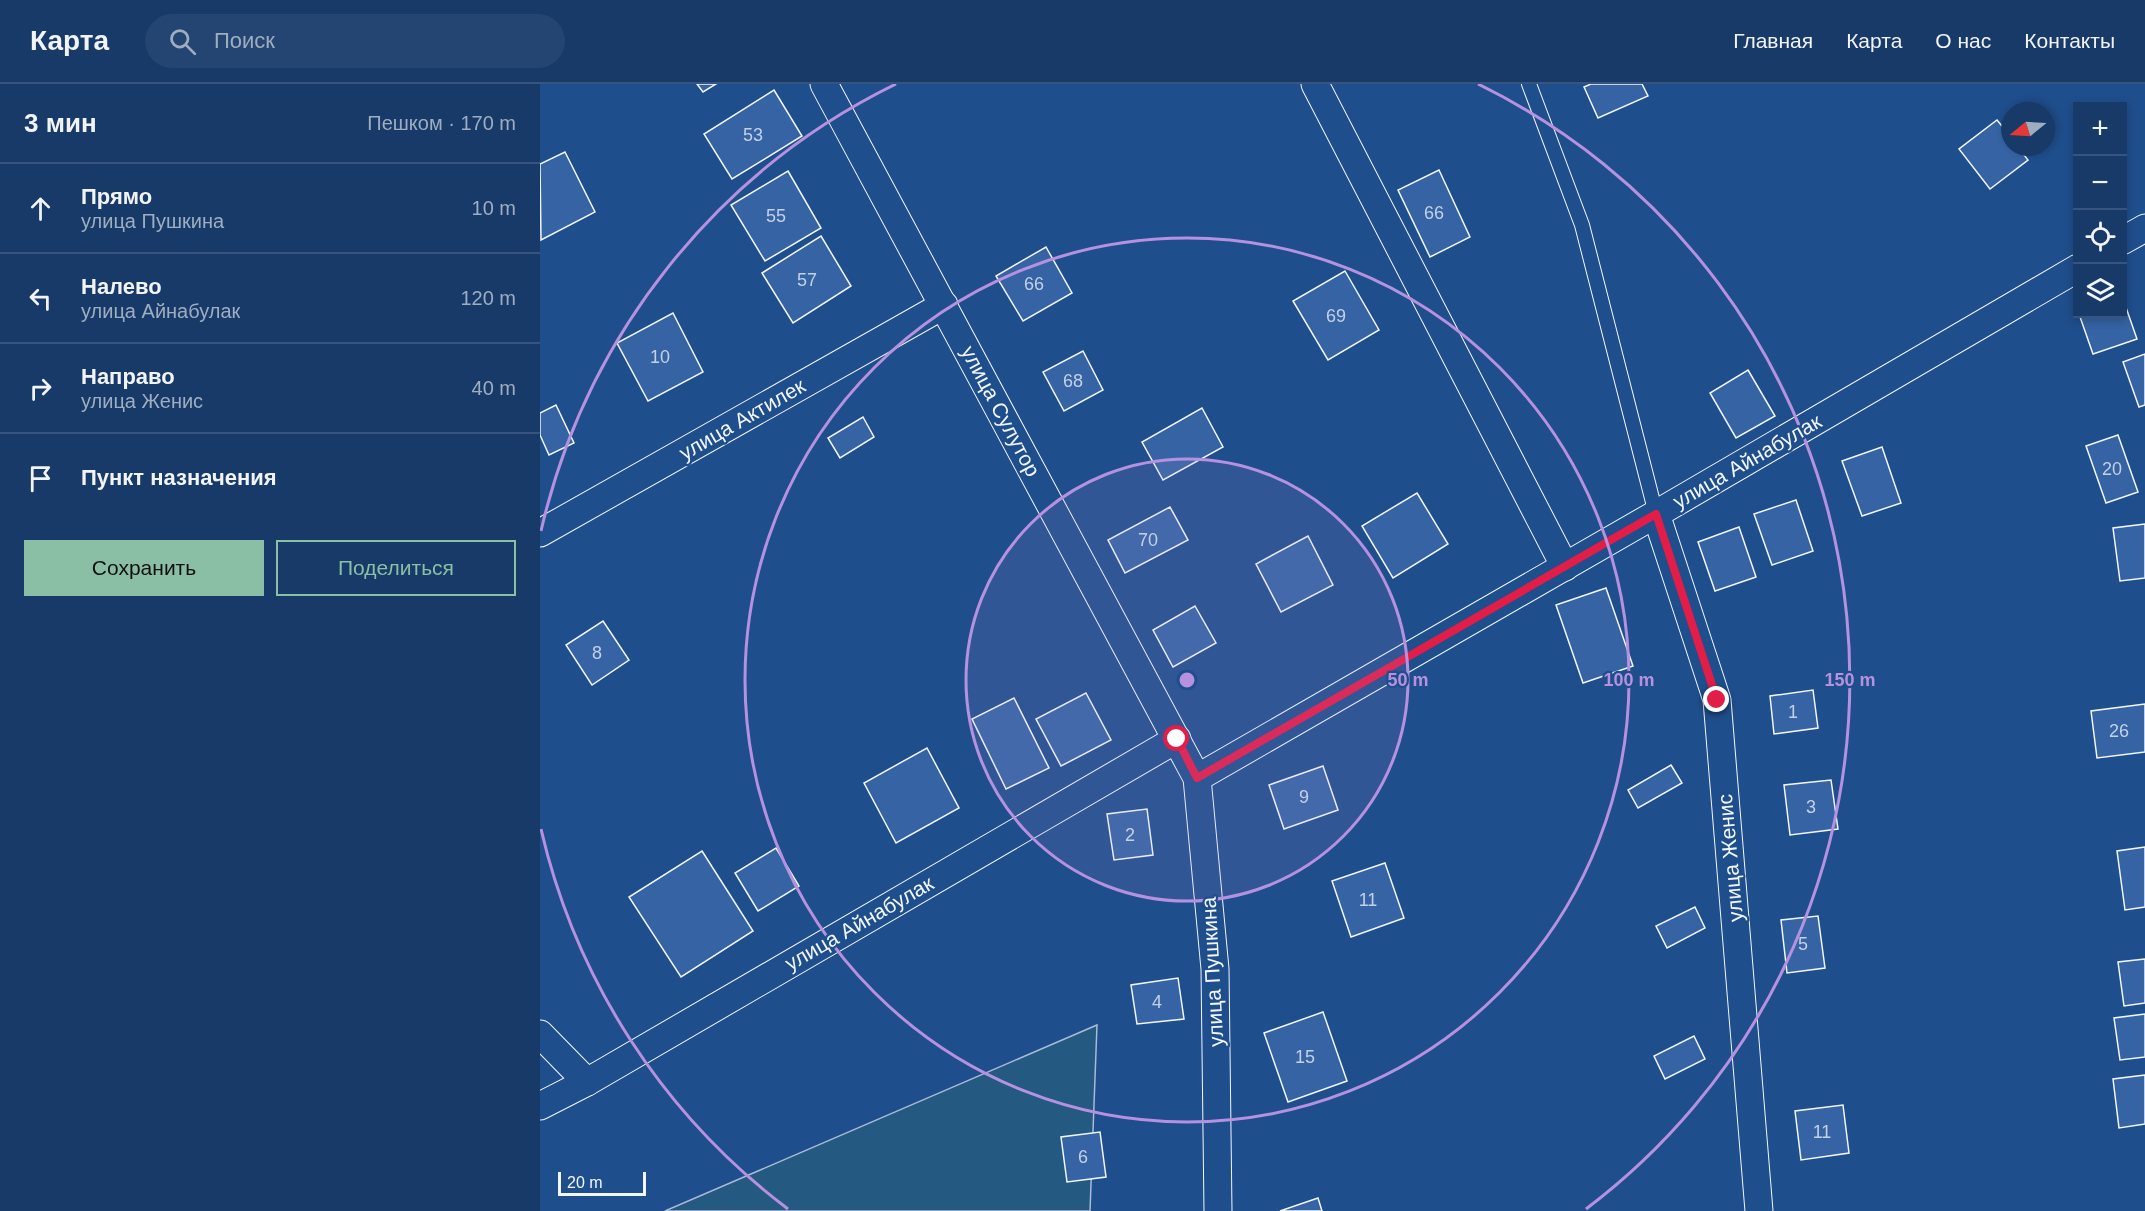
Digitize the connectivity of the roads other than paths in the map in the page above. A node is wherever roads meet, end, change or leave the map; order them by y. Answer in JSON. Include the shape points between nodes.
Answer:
{"nodes":[{"id":1,"x":824,"y":84,"type":"edge"},
{"id":2,"x":1315,"y":84,"type":"edge"},
{"id":3,"x":1529,"y":84,"type":"edge"},
{"id":4,"x":2145,"y":228,"type":"edge"},
{"id":5,"x":2127,"y":239,"type":"edge"},
{"id":6,"x":2073,"y":271,"type":"edge"},
{"id":7,"x":944,"y":305,"type":"junction"},
{"id":8,"x":1656,"y":514,"type":"junction"},
{"id":9,"x":540,"y":533,"type":"edge"},
{"id":10,"x":1565,"y":567,"type":"junction"},
{"id":11,"x":1177,"y":739,"type":"junction"},
{"id":12,"x":1197,"y":778,"type":"junction"},
{"id":13,"x":540,"y":1034,"type":"edge"},
{"id":14,"x":587,"y":1082,"type":"junction"},
{"id":15,"x":540,"y":1106,"type":"edge"},
{"id":16,"x":1218,"y":1211,"type":"edge"},
{"id":17,"x":1760,"y":1211,"type":"edge"}],
"edges":[{"from":1,"to":7,"type":"street","name":"улица Сулутор"},
{"from":2,"to":10,"type":"street"},
{"from":3,"to":8,"type":"lane","via":[[1582,225]]},
{"from":4,"to":5,"type":"street"},
{"from":6,"to":8,"type":"street","name":"улица Айнабулак"},
{"from":7,"to":9,"type":"street","name":"улица Актилек"},
{"from":7,"to":11,"type":"street","name":"улица Сулутор"},
{"from":8,"to":10,"type":"street","name":"улица Айнабулак"},
{"from":8,"to":17,"type":"street","name":"улица Женис","via":[[1717,700]]},
{"from":10,"to":12,"type":"street","name":"улица Айнабулак"},
{"from":11,"to":12,"type":"street","name":"улица Пушкина"},
{"from":11,"to":14,"type":"street","name":"улица Айнабулак"},
{"from":12,"to":16,"type":"street","name":"улица Пушкина","via":[[1215,969]]},
{"from":13,"to":14,"type":"street"},
{"from":14,"to":15,"type":"street","name":"улица Айнабулак"}]}
